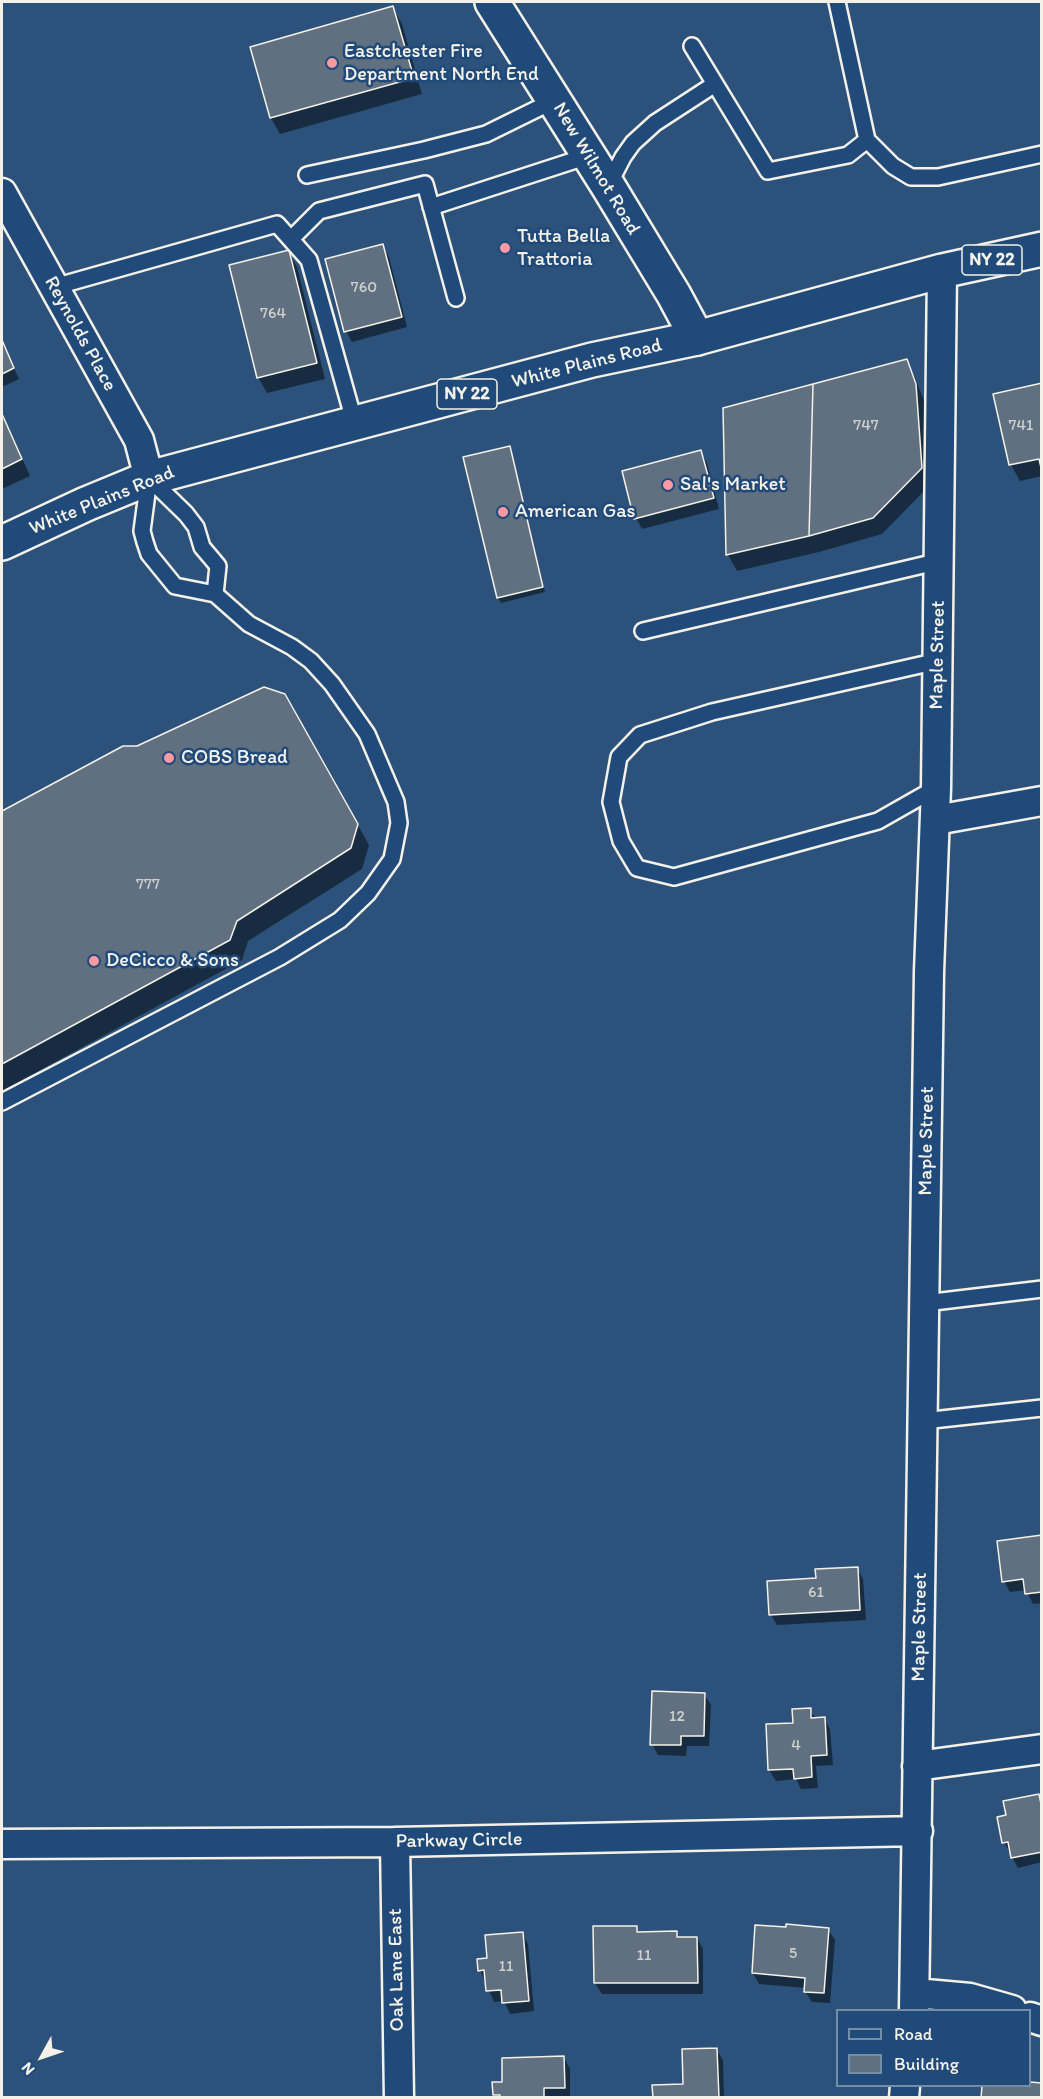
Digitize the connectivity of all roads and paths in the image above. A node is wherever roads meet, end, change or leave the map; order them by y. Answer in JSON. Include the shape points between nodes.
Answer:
{"nodes":[{"id":1,"x":492,"y":2,"type":"edge"},
{"id":2,"x":837,"y":2,"type":"edge"},
{"id":3,"x":692,"y":46,"type":"dead end"},
{"id":4,"x":715,"y":84,"type":"junction"},
{"id":5,"x":555,"y":100,"type":"junction"},
{"id":6,"x":867,"y":140,"type":"junction"},
{"id":7,"x":1041,"y":154,"type":"edge"},
{"id":8,"x":588,"y":156,"type":"junction"},
{"id":9,"x":307,"y":175,"type":"dead end"},
{"id":10,"x":608,"y":186,"type":"junction"},
{"id":11,"x":5,"y":206,"type":"edge"},
{"id":12,"x":432,"y":207,"type":"junction"},
{"id":13,"x":291,"y":239,"type":"junction"},
{"id":14,"x":1041,"y":249,"type":"edge"},
{"id":15,"x":942,"y":271,"type":"junction"},
{"id":16,"x":54,"y":287,"type":"junction"},
{"id":17,"x":456,"y":298,"type":"dead end"},
{"id":18,"x":697,"y":338,"type":"junction"},
{"id":19,"x":355,"y":424,"type":"junction"},
{"id":20,"x":149,"y":478,"type":"junction"},
{"id":21,"x":2,"y":543,"type":"edge"},
{"id":22,"x":940,"y":561,"type":"junction"},
{"id":23,"x":214,"y":594,"type":"junction"},
{"id":24,"x":643,"y":631,"type":"dead end"},
{"id":25,"x":938,"y":661,"type":"junction"},
{"id":26,"x":936,"y":788,"type":"junction"},
{"id":27,"x":1041,"y":801,"type":"edge"},
{"id":28,"x":936,"y":820,"type":"junction"},
{"id":29,"x":2,"y":1102,"type":"edge"},
{"id":30,"x":1041,"y":1290,"type":"edge"},
{"id":31,"x":925,"y":1303,"type":"junction"},
{"id":32,"x":1041,"y":1408,"type":"edge"},
{"id":33,"x":923,"y":1421,"type":"junction"},
{"id":34,"x":1041,"y":1749,"type":"edge"},
{"id":35,"x":917,"y":1766,"type":"junction"},
{"id":36,"x":918,"y":1831,"type":"junction"},
{"id":37,"x":395,"y":1842,"type":"junction"},
{"id":38,"x":2,"y":1844,"type":"edge"},
{"id":39,"x":914,"y":2002,"type":"edge"},
{"id":40,"x":1008,"y":2009,"type":"edge"},
{"id":41,"x":399,"y":2097,"type":"edge"}],
"edges":[{"from":1,"to":5,"type":"main road","name":"New Wilmot Road"},
{"from":2,"to":6,"type":"lane"},
{"from":3,"to":4,"type":"lane"},
{"from":4,"to":6,"type":"lane","via":[[768,171],[848,155]]},
{"from":4,"to":10,"type":"lane","via":[[655,123],[633,143]]},
{"from":5,"to":8,"type":"main road","name":"New Wilmot Road"},
{"from":5,"to":9,"type":"lane","via":[[486,134]]},
{"from":6,"to":7,"type":"lane","via":[[893,166],[911,177],[938,177]]},
{"from":8,"to":10,"type":"main road","name":"New Wilmot Road"},
{"from":8,"to":12,"type":"lane"},
{"from":10,"to":18,"type":"main road","name":"New Wilmot Road"},
{"from":11,"to":16,"type":"street","name":"Reynolds Place"},
{"from":12,"to":13,"type":"lane","via":[[425,184],[319,211]]},
{"from":12,"to":17,"type":"lane"},
{"from":13,"to":16,"type":"lane","via":[[277,224]]},
{"from":13,"to":19,"type":"lane","via":[[309,260]]},
{"from":14,"to":15,"type":"main road","name":"White Plains Road","number":"NY 22"},
{"from":15,"to":18,"type":"main road","name":"White Plains Road","number":"NY 22"},
{"from":15,"to":22,"type":"street","name":"Maple Street"},
{"from":16,"to":20,"type":"street","name":"Reynolds Place","via":[[139,440]]},
{"from":18,"to":19,"type":"main road","name":"White Plains Road","number":"NY 22","via":[[592,360]]},
{"from":19,"to":20,"type":"main road","name":"White Plains Road","number":"NY 22"},
{"from":20,"to":21,"type":"main road","name":"White Plains Road","number":"NY 22"},
{"from":20,"to":23,"type":"lane","via":[[186,514],[196,527],[202,547],[218,566]]},
{"from":20,"to":23,"type":"lane","name":"Reynolds Place","via":[[142,531],[148,554],[174,586]]},
{"from":22,"to":24,"type":"lane"},
{"from":22,"to":25,"type":"street","name":"Maple Street"},
{"from":23,"to":29,"type":"lane","name":"Reynolds Place","via":[[249,624],[312,661],[367,734],[396,802],[399,823],[392,859],[368,893],[340,920],[280,957]]},
{"from":25,"to":26,"type":"street","name":"Maple Street"},
{"from":25,"to":26,"type":"lane","via":[[712,712],[640,735],[619,757],[611,802],[621,841],[638,868],[674,877],[878,821]]},
{"from":26,"to":28,"type":"street","name":"Maple Street"},
{"from":27,"to":28,"type":"street"},
{"from":28,"to":31,"type":"street","name":"Maple Street","via":[[929,972]]},
{"from":30,"to":31,"type":"lane"},
{"from":31,"to":33,"type":"street","name":"Maple Street"},
{"from":32,"to":33,"type":"lane"},
{"from":33,"to":35,"type":"street","name":"Maple Street"},
{"from":34,"to":35,"type":"street"},
{"from":35,"to":36,"type":"street","name":"Maple Street"},
{"from":36,"to":37,"type":"street","name":"Parkway Circle"},
{"from":36,"to":39,"type":"street","name":"Maple Street"},
{"from":37,"to":38,"type":"street","name":"Parkway Circle"},
{"from":37,"to":41,"type":"street","name":"Oak Lane East"},
{"from":39,"to":40,"type":"street","via":[[970,1998]]}]}
